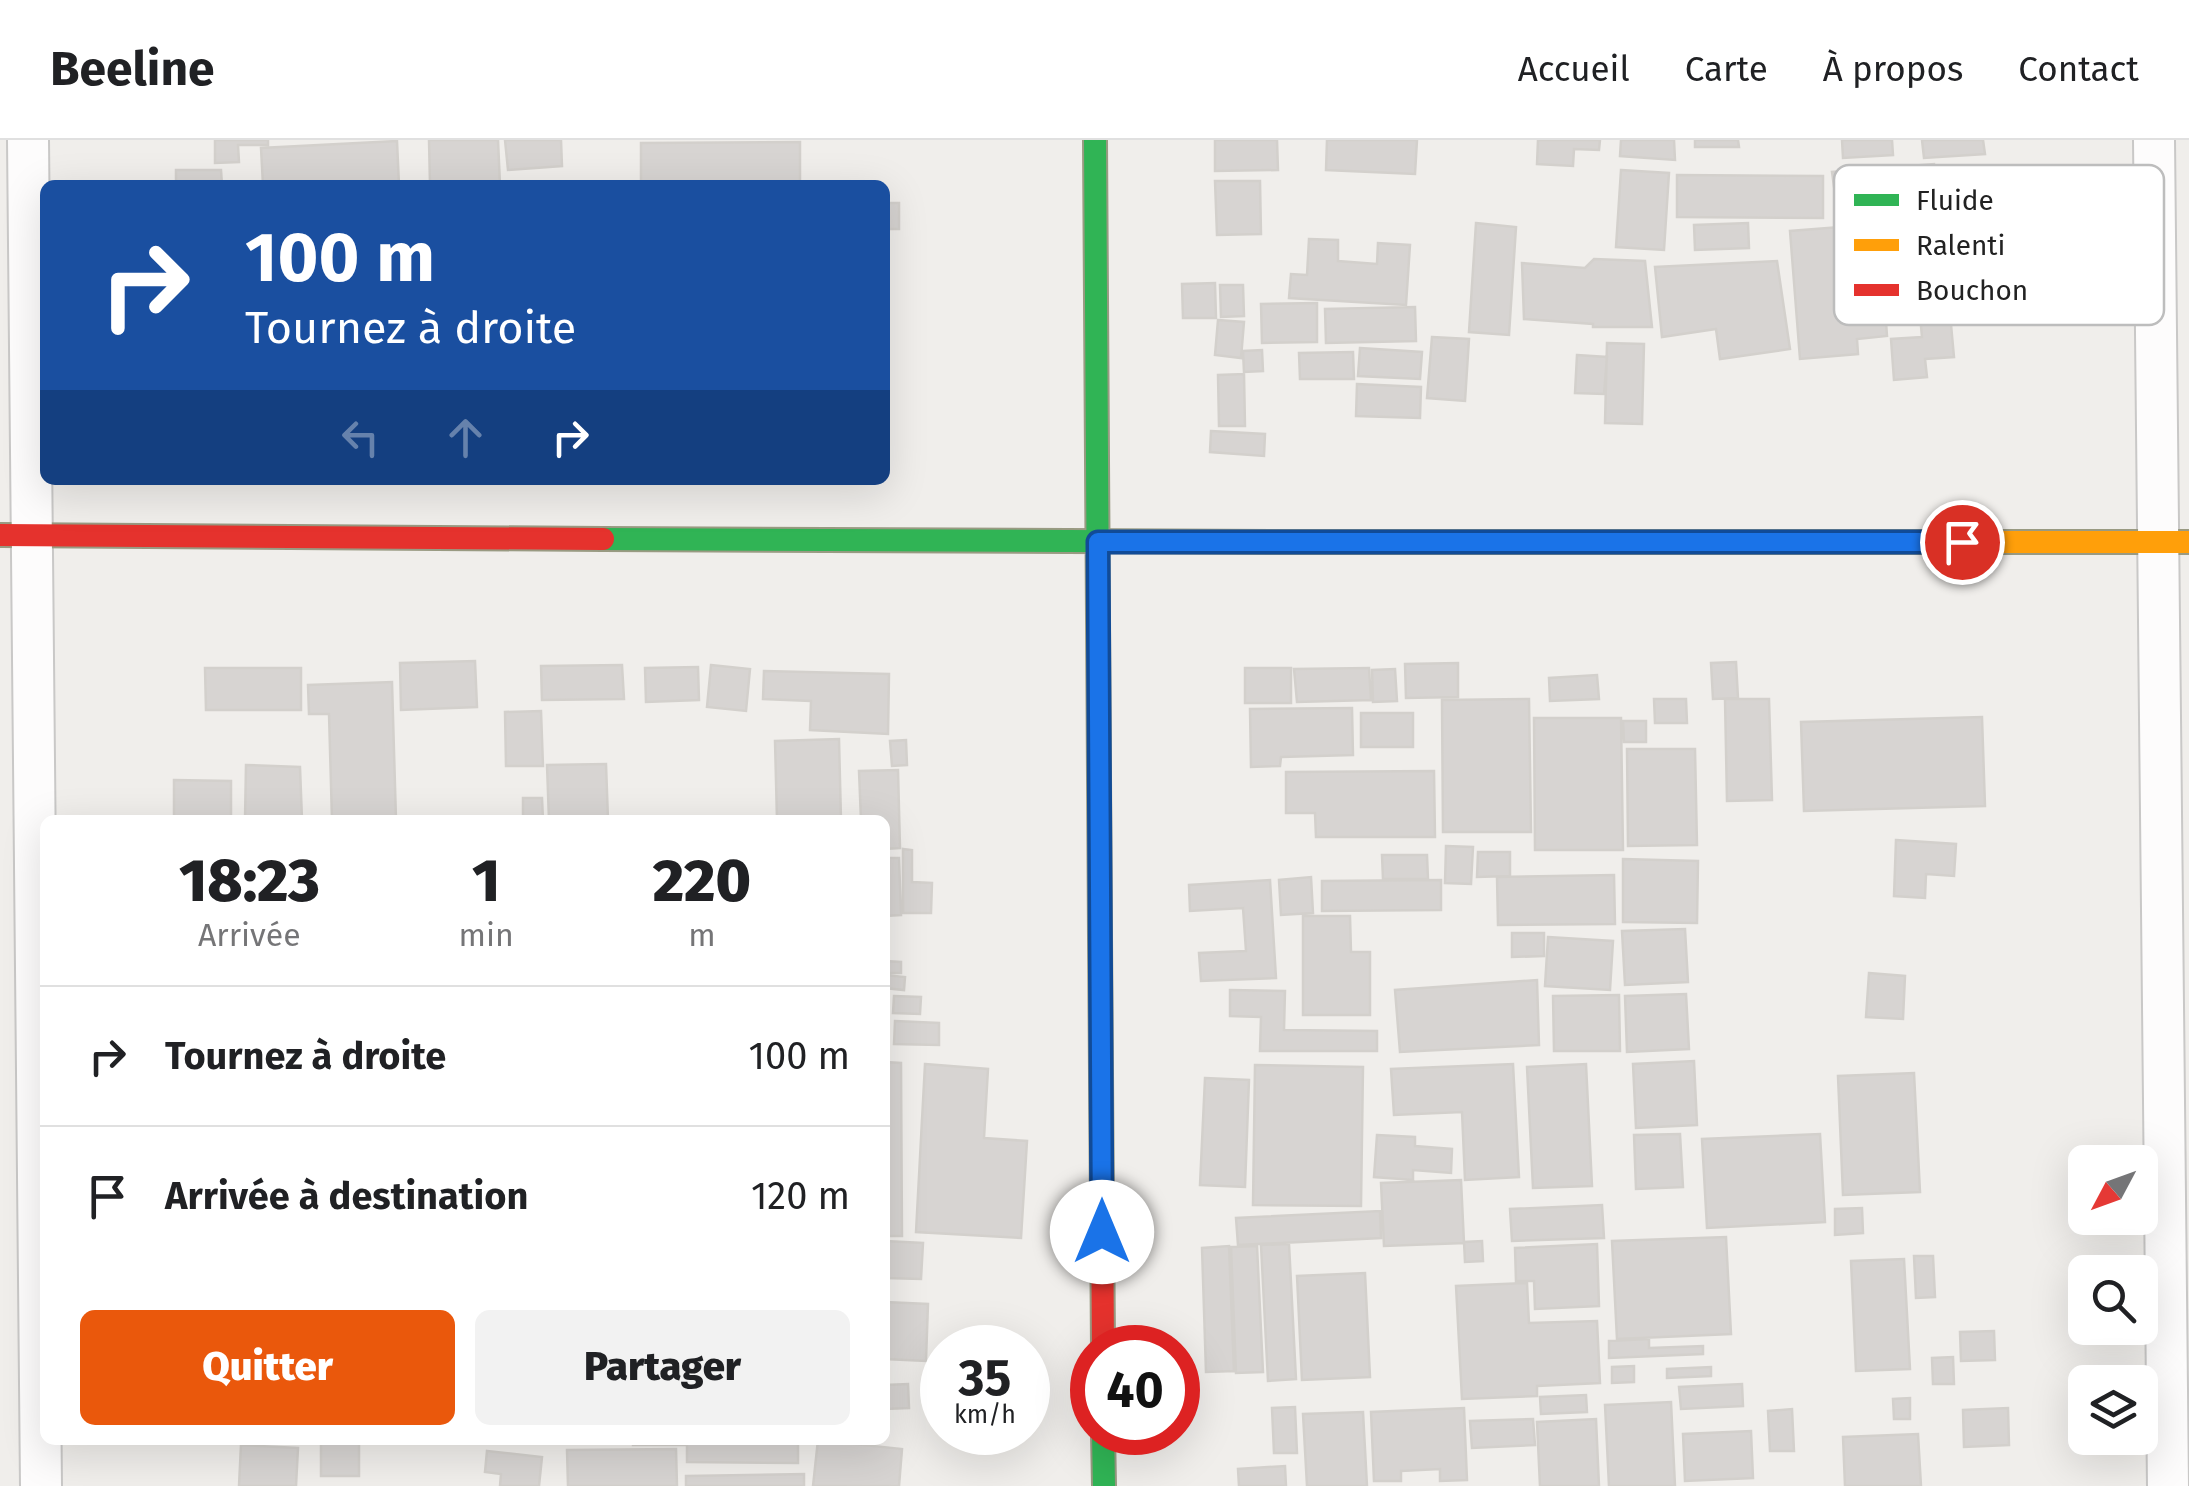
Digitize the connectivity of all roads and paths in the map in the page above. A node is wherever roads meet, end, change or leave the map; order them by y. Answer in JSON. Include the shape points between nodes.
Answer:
{"nodes":[{"id":1,"x":28,"y":140,"type":"edge"},
{"id":2,"x":1095,"y":140,"type":"edge"},
{"id":3,"x":2154,"y":140,"type":"edge"},
{"id":4,"x":2155,"y":165,"type":"edge"},
{"id":5,"x":2163,"y":325,"type":"edge"},
{"id":6,"x":16,"y":535,"type":"edge"},
{"id":7,"x":1098,"y":542,"type":"junction"},
{"id":8,"x":2174,"y":542,"type":"edge"},
{"id":9,"x":1103,"y":1325,"type":"edge"},
{"id":10,"x":1104,"y":1455,"type":"edge"},
{"id":11,"x":40,"y":1486,"type":"edge"},
{"id":12,"x":1104,"y":1486,"type":"edge"},
{"id":13,"x":2168,"y":1486,"type":"edge"}],
"edges":[{"from":1,"to":6,"type":"street"},
{"from":2,"to":7,"type":"street"},
{"from":3,"to":4,"type":"street"},
{"from":5,"to":8,"type":"street"},
{"from":6,"to":7,"type":"street"},
{"from":6,"to":11,"type":"street"},
{"from":7,"to":8,"type":"street"},
{"from":7,"to":9,"type":"street"},
{"from":8,"to":13,"type":"street"},
{"from":10,"to":12,"type":"street"}]}
